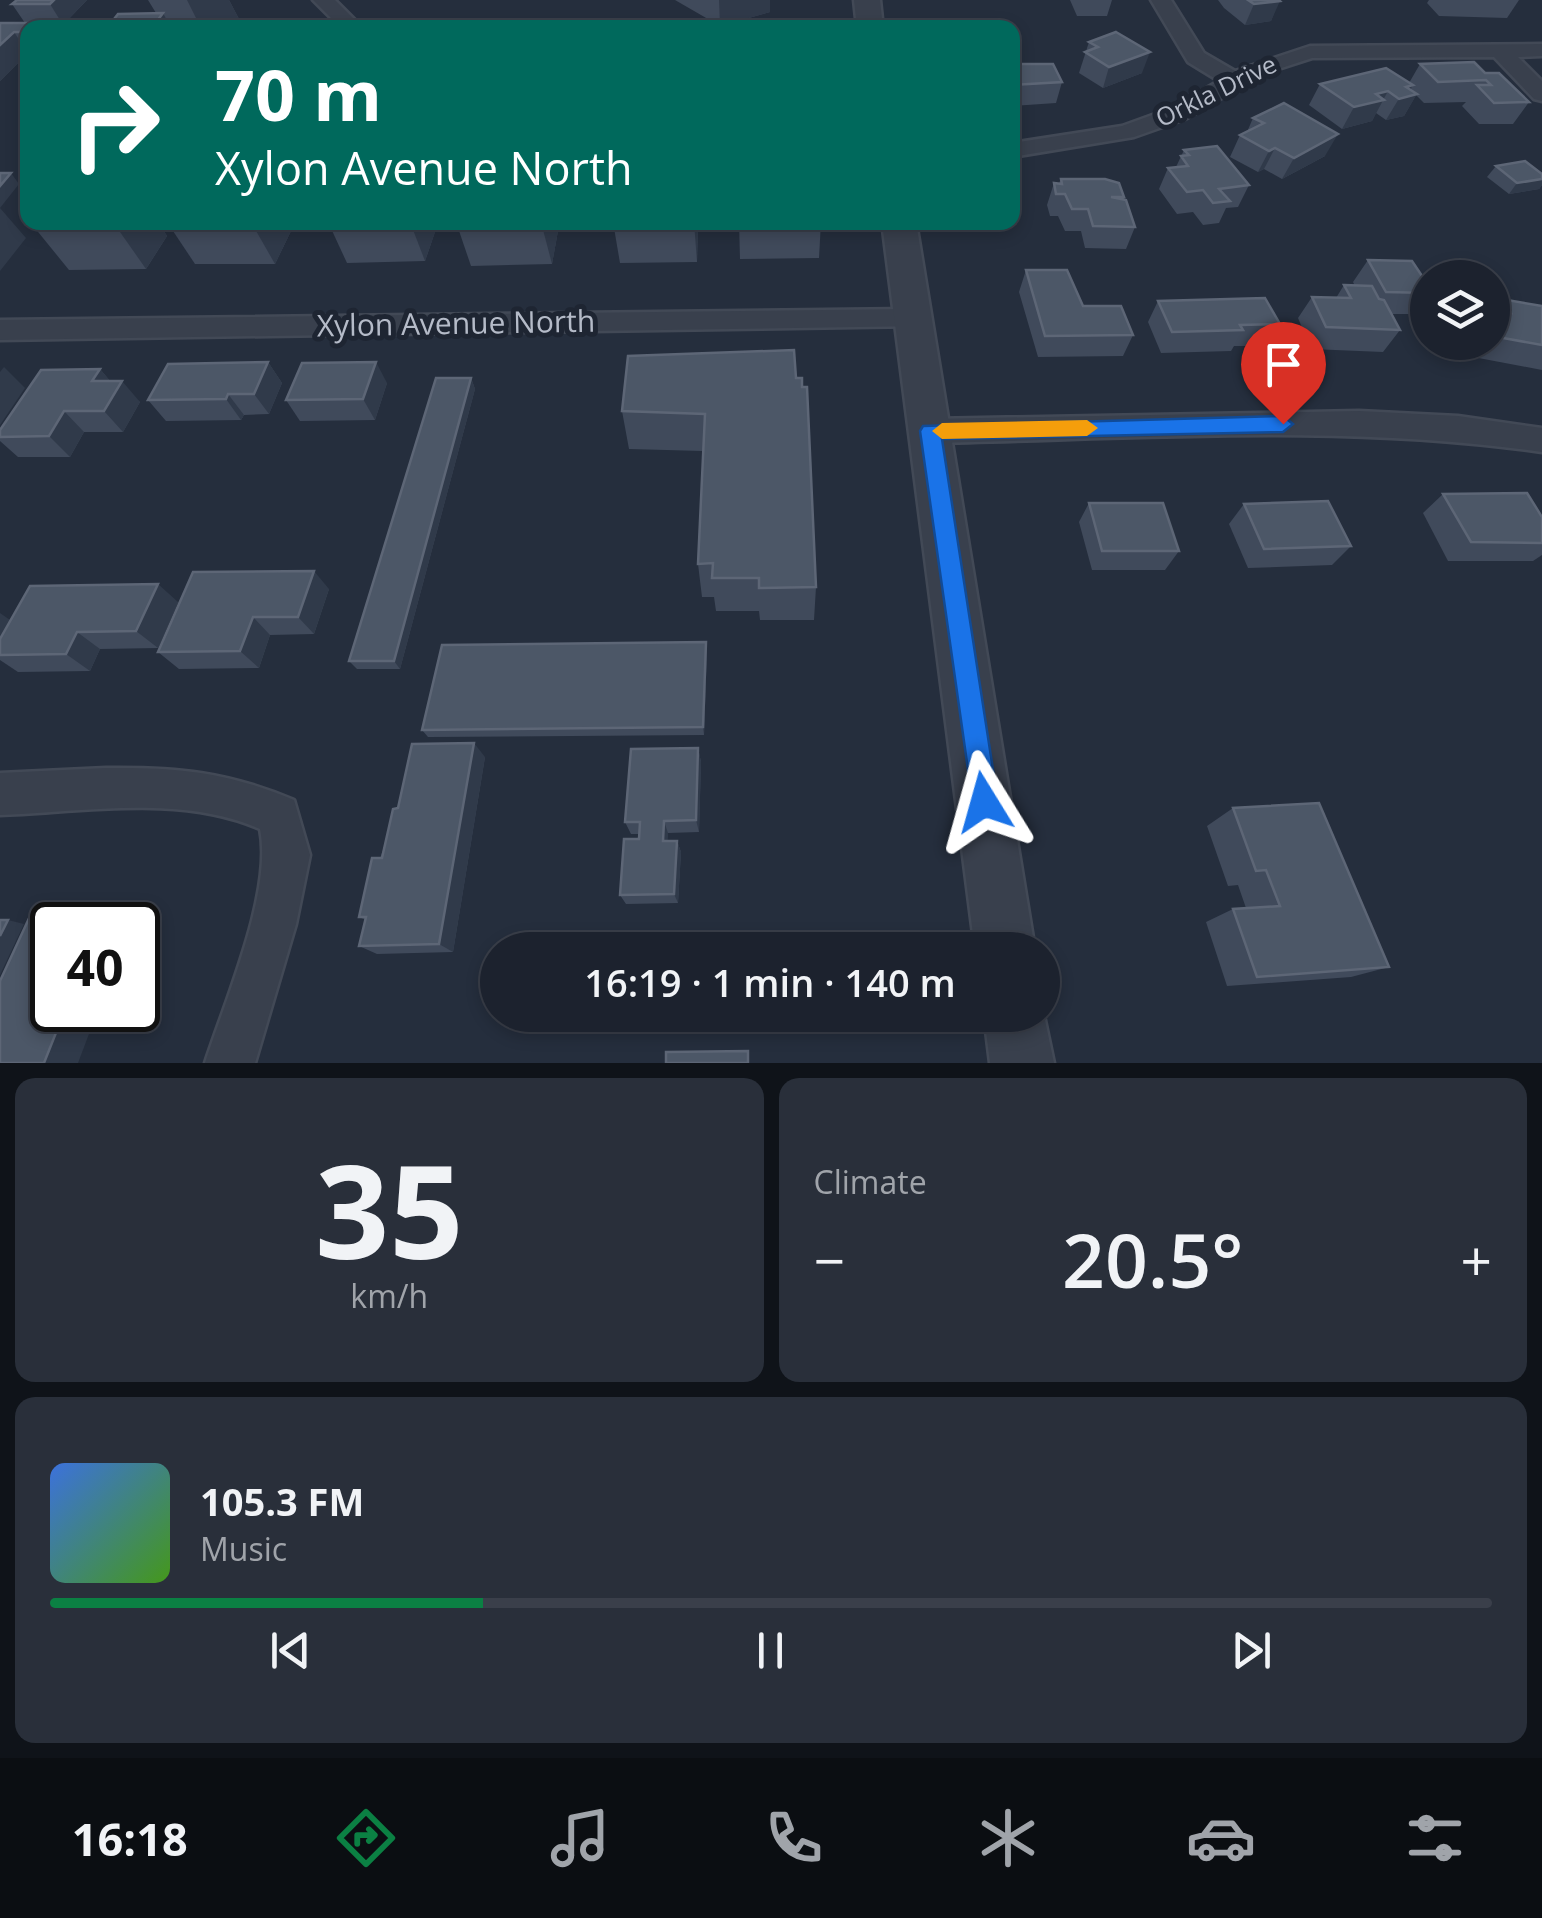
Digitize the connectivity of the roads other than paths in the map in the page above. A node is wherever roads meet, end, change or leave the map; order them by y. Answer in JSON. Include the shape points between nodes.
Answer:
{"nodes":[{"id":1,"x":324,"y":0,"type":"edge"},
{"id":2,"x":1161,"y":0,"type":"edge"},
{"id":3,"x":345,"y":20,"type":"edge"},
{"id":4,"x":1499,"y":50,"type":"junction"},
{"id":5,"x":1542,"y":50,"type":"edge"},
{"id":6,"x":1235,"y":81,"type":"junction"},
{"id":7,"x":1542,"y":94,"type":"edge"},
{"id":8,"x":1020,"y":149,"type":"edge"},
{"id":9,"x":899,"y":230,"type":"edge"},
{"id":10,"x":911,"y":319,"type":"junction"},
{"id":11,"x":0,"y":330,"type":"edge"},
{"id":12,"x":931,"y":431,"type":"junction"},
{"id":13,"x":1542,"y":440,"type":"edge"},
{"id":14,"x":0,"y":794,"type":"edge"},
{"id":15,"x":1003,"y":932,"type":"edge"},
{"id":16,"x":1017,"y":1032,"type":"edge"},
{"id":17,"x":230,"y":1063,"type":"edge"},
{"id":18,"x":1022,"y":1063,"type":"edge"}],
"edges":[{"from":1,"to":3,"type":"street"},
{"from":2,"to":6,"type":"street","via":[[1196,57]]},
{"from":4,"to":5,"type":"street","name":"Orkla Drive"},
{"from":4,"to":6,"type":"street","name":"Orkla Drive","via":[[1310,52],[1278,59]]},
{"from":4,"to":7,"type":"street"},
{"from":6,"to":8,"type":"street","name":"Orkla Drive","via":[[1178,114],[1126,132]]},
{"from":9,"to":10,"type":"street"},
{"from":10,"to":11,"type":"street","name":"Xylon Avenue North"},
{"from":10,"to":12,"type":"street"},
{"from":12,"to":13,"type":"street","via":[[1359,423]]},
{"from":12,"to":15,"type":"street"},
{"from":14,"to":17,"type":"street","via":[[206,790],[279,815],[288,856]]},
{"from":16,"to":18,"type":"street"}]}
